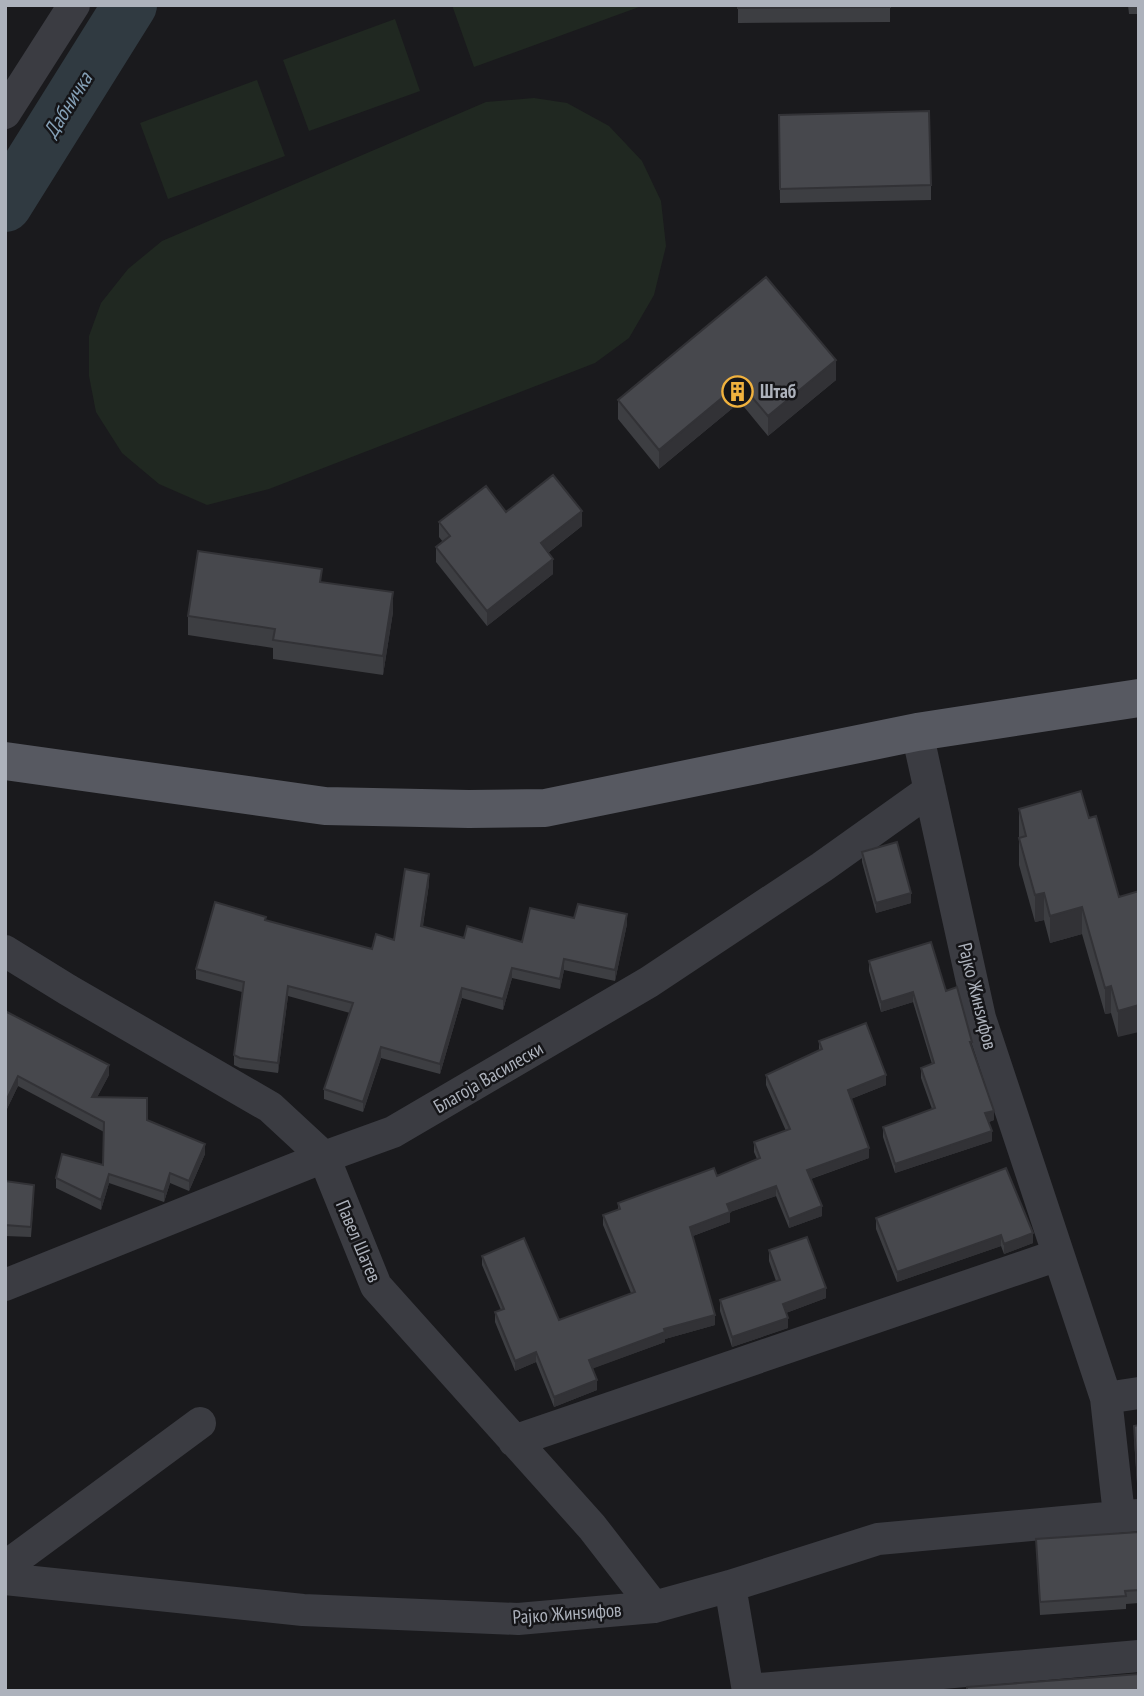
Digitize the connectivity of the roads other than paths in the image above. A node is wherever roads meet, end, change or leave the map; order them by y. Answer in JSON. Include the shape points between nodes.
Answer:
{"nodes":[{"id":1,"x":74,"y":5,"type":"edge"},
{"id":2,"x":5,"y":113,"type":"edge"},
{"id":3,"x":1139,"y":698,"type":"edge"},
{"id":4,"x":917,"y":732,"type":"junction"},
{"id":5,"x":5,"y":761,"type":"edge"},
{"id":6,"x":930,"y":790,"type":"junction"},
{"id":7,"x":5,"y":951,"type":"edge"},
{"id":8,"x":324,"y":1157,"type":"junction"},
{"id":9,"x":1058,"y":1255,"type":"junction"},
{"id":10,"x":5,"y":1285,"type":"edge"},
{"id":11,"x":1139,"y":1393,"type":"edge"},
{"id":12,"x":1105,"y":1398,"type":"junction"},
{"id":13,"x":200,"y":1423,"type":"dead end"},
{"id":14,"x":514,"y":1441,"type":"junction"},
{"id":15,"x":1129,"y":1515,"type":"edge"},
{"id":16,"x":5,"y":1567,"type":"edge"},
{"id":17,"x":5,"y":1579,"type":"edge"},
{"id":18,"x":730,"y":1587,"type":"junction"},
{"id":19,"x":654,"y":1607,"type":"junction"},
{"id":20,"x":1139,"y":1656,"type":"edge"},
{"id":21,"x":748,"y":1691,"type":"edge"}],
"edges":[{"from":1,"to":2,"type":"street"},
{"from":3,"to":4,"type":"main road"},
{"from":4,"to":5,"type":"main road","via":[[545,808],[325,806]]},
{"from":4,"to":6,"type":"street","name":"Рајко Жинѕифов"},
{"from":6,"to":8,"type":"street","name":"Благоја Василески","via":[[649,982],[393,1132]]},
{"from":6,"to":9,"type":"street","name":"Рајко Жинѕифов","via":[[980,1018]]},
{"from":7,"to":8,"type":"street","name":"Павел Шатев","via":[[270,1107]]},
{"from":8,"to":10,"type":"street","name":"Благоја Василески"},
{"from":8,"to":14,"type":"street","name":"Павел Шатев","via":[[376,1286]]},
{"from":9,"to":12,"type":"street","name":"Рајко Жинѕифов"},
{"from":9,"to":14,"type":"street"},
{"from":11,"to":12,"type":"street"},
{"from":12,"to":15,"type":"street","name":"Рајко Жинѕифов"},
{"from":13,"to":16,"type":"street"},
{"from":14,"to":19,"type":"street","name":"Павел Шатев","via":[[592,1527]]},
{"from":15,"to":18,"type":"street","name":"Рајко Жинѕифов","via":[[878,1539]]},
{"from":17,"to":19,"type":"street","name":"Рајко Жинѕифов","via":[[303,1610],[518,1619]]},
{"from":18,"to":19,"type":"street","name":"Рајко Жинѕифов"},
{"from":18,"to":21,"type":"street"},
{"from":20,"to":21,"type":"street"}]}
